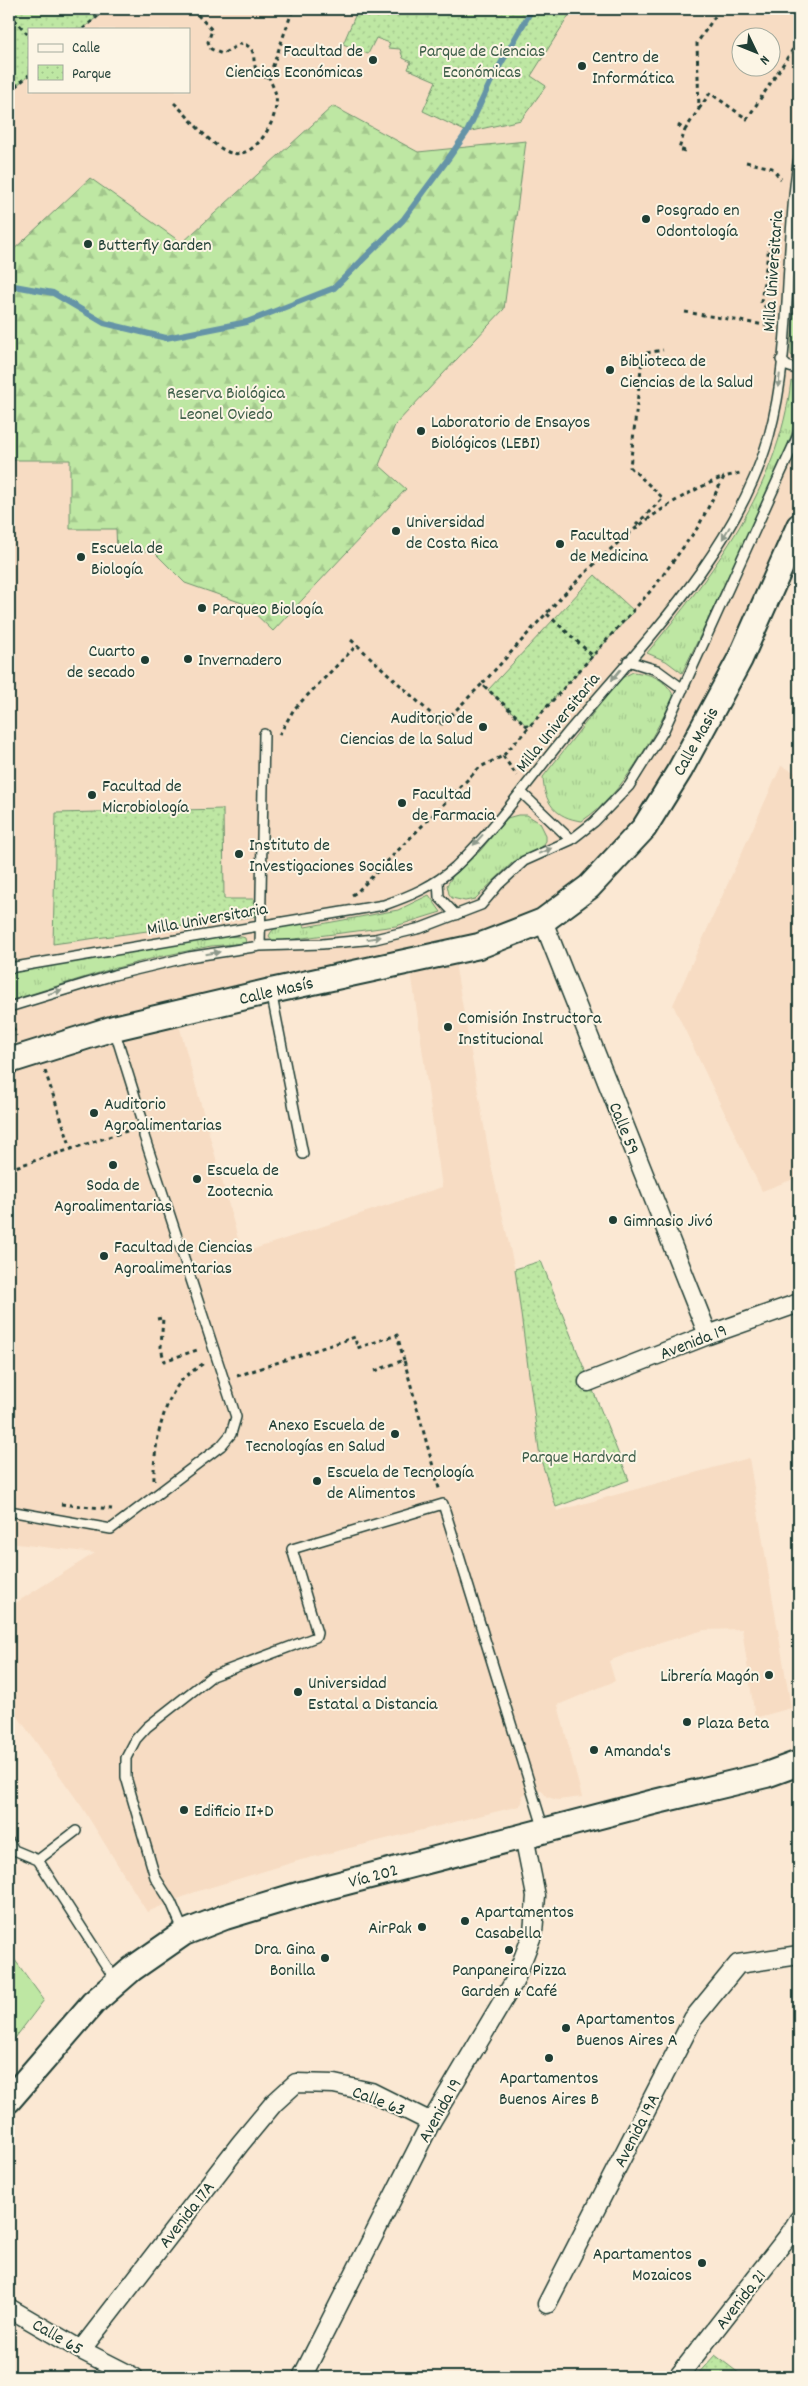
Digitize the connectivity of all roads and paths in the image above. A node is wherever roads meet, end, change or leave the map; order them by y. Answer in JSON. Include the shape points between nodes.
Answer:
{"nodes":[{"id":1,"x":106,"y":9,"type":"edge"},
{"id":2,"x":192,"y":9,"type":"edge"},
{"id":3,"x":293,"y":9,"type":"edge"},
{"id":4,"x":720,"y":9,"type":"edge"},
{"id":5,"x":9,"y":13,"type":"edge"},
{"id":6,"x":84,"y":28,"type":"edge"},
{"id":7,"x":28,"y":35,"type":"edge"},
{"id":8,"x":799,"y":40,"type":"edge"},
{"id":9,"x":28,"y":76,"type":"edge"},
{"id":10,"x":269,"y":77,"type":"junction"},
{"id":11,"x":9,"y":92,"type":"edge"},
{"id":12,"x":174,"y":103,"type":"dead end"},
{"id":13,"x":698,"y":109,"type":"junction"},
{"id":14,"x":678,"y":125,"type":"dead end"},
{"id":15,"x":685,"y":130,"type":"junction"},
{"id":16,"x":685,"y":151,"type":"dead end"},
{"id":17,"x":799,"y":158,"type":"edge"},
{"id":18,"x":746,"y":162,"type":"dead end"},
{"id":19,"x":783,"y":185,"type":"dead end"},
{"id":20,"x":779,"y":239,"type":"dead end"},
{"id":21,"x":795,"y":243,"type":"edge"},
{"id":22,"x":684,"y":312,"type":"dead end"},
{"id":23,"x":771,"y":326,"type":"junction"},
{"id":24,"x":771,"y":335,"type":"dead end"},
{"id":25,"x":663,"y":350,"type":"dead end"},
{"id":26,"x":781,"y":360,"type":"junction"},
{"id":27,"x":799,"y":370,"type":"edge"},
{"id":28,"x":799,"y":433,"type":"edge"},
{"id":29,"x":745,"y":467,"type":"dead end"},
{"id":30,"x":724,"y":477,"type":"junction"},
{"id":31,"x":799,"y":526,"type":"edge"},
{"id":32,"x":625,"y":536,"type":"junction"},
{"id":33,"x":548,"y":614,"type":"junction"},
{"id":34,"x":351,"y":640,"type":"dead end"},
{"id":35,"x":356,"y":645,"type":"junction"},
{"id":36,"x":593,"y":656,"type":"junction"},
{"id":37,"x":628,"y":660,"type":"junction"},
{"id":38,"x":482,"y":684,"type":"junction"},
{"id":39,"x":683,"y":689,"type":"junction"},
{"id":40,"x":528,"y":726,"type":"junction"},
{"id":41,"x":264,"y":734,"type":"dead end"},
{"id":42,"x":278,"y":739,"type":"dead end"},
{"id":43,"x":503,"y":756,"type":"junction"},
{"id":44,"x":523,"y":789,"type":"junction"},
{"id":45,"x":571,"y":840,"type":"junction"},
{"id":46,"x":438,"y":881,"type":"junction"},
{"id":47,"x":344,"y":898,"type":"dead end"},
{"id":48,"x":456,"y":914,"type":"junction"},
{"id":49,"x":543,"y":922,"type":"junction"},
{"id":50,"x":261,"y":925,"type":"junction"},
{"id":51,"x":260,"y":946,"type":"junction"},
{"id":52,"x":9,"y":968,"type":"edge"},
{"id":53,"x":271,"y":991,"type":"junction"},
{"id":54,"x":9,"y":1007,"type":"edge"},
{"id":55,"x":114,"y":1028,"type":"junction"},
{"id":56,"x":9,"y":1061,"type":"edge"},
{"id":57,"x":55,"y":1068,"type":"dead end"},
{"id":58,"x":46,"y":1071,"type":"junction"},
{"id":59,"x":37,"y":1074,"type":"dead end"},
{"id":60,"x":144,"y":1125,"type":"junction"},
{"id":61,"x":71,"y":1150,"type":"junction"},
{"id":62,"x":303,"y":1154,"type":"dead end"},
{"id":63,"x":9,"y":1169,"type":"edge"},
{"id":64,"x":799,"y":1303,"type":"edge"},
{"id":65,"x":157,"y":1319,"type":"dead end"},
{"id":66,"x":708,"y":1335,"type":"junction"},
{"id":67,"x":404,"y":1360,"type":"junction"},
{"id":68,"x":205,"y":1363,"type":"junction"},
{"id":69,"x":207,"y":1370,"type":"dead end"},
{"id":70,"x":375,"y":1371,"type":"dead end"},
{"id":71,"x":230,"y":1378,"type":"dead end"},
{"id":72,"x":588,"y":1382,"type":"dead end"},
{"id":73,"x":161,"y":1479,"type":"dead end"},
{"id":74,"x":55,"y":1503,"type":"dead end"},
{"id":75,"x":443,"y":1504,"type":"junction"},
{"id":76,"x":117,"y":1507,"type":"dead end"},
{"id":77,"x":9,"y":1511,"type":"edge"},
{"id":78,"x":799,"y":1763,"type":"edge"},
{"id":79,"x":76,"y":1831,"type":"dead end"},
{"id":80,"x":534,"y":1833,"type":"junction"},
{"id":81,"x":9,"y":1842,"type":"edge"},
{"id":82,"x":38,"y":1860,"type":"junction"},
{"id":83,"x":184,"y":1933,"type":"junction"},
{"id":84,"x":799,"y":1955,"type":"edge"},
{"id":85,"x":117,"y":1982,"type":"junction"},
{"id":86,"x":296,"y":2083,"type":"joint"},
{"id":87,"x":9,"y":2100,"type":"edge"},
{"id":88,"x":431,"y":2122,"type":"junction"},
{"id":89,"x":799,"y":2219,"type":"edge"},
{"id":90,"x":547,"y":2304,"type":"dead end"},
{"id":91,"x":9,"y":2308,"type":"edge"},
{"id":92,"x":81,"y":2350,"type":"junction"},
{"id":93,"x":134,"y":2377,"type":"edge"},
{"id":94,"x":302,"y":2377,"type":"edge"},
{"id":95,"x":678,"y":2377,"type":"edge"}],
"edges":[{"from":1,"to":6,"type":"path"},
{"from":2,"to":10,"type":"path","via":[[212,30],[208,42],[211,49],[222,54],[242,43],[250,46],[257,73],[261,77]]},
{"from":3,"to":10,"type":"path"},
{"from":4,"to":13,"type":"path","via":[[697,43]]},
{"from":5,"to":7,"type":"path"},
{"from":8,"to":13,"type":"path","via":[[747,119],[710,93]]},
{"from":9,"to":11,"type":"path"},
{"from":10,"to":12,"type":"path","via":[[276,96],[275,113],[259,142],[241,154],[220,148]]},
{"from":13,"to":15,"type":"path"},
{"from":14,"to":15,"type":"path"},
{"from":15,"to":16,"type":"path","via":[[679,149]]},
{"from":17,"to":21,"type":"lane","name":"Milla Universitaria"},
{"from":18,"to":19,"type":"path","via":[[772,168]]},
{"from":20,"to":23,"type":"path","via":[[768,247],[761,302],[772,315]]},
{"from":21,"to":26,"type":"lane","name":"Milla Universitaria"},
{"from":22,"to":23,"type":"path"},
{"from":23,"to":24,"type":"path"},
{"from":25,"to":32,"type":"path","via":[[646,352],[642,358],[630,467],[663,498]]},
{"from":26,"to":27,"type":"lane"},
{"from":26,"to":37,"type":"lane","name":"Milla Universitaria","one_way":true,"via":[[769,437],[754,479],[735,517],[685,592]]},
{"from":28,"to":39,"type":"lane","name":"Milla Universitaria"},
{"from":29,"to":30,"type":"path","via":[[739,474]]},
{"from":30,"to":32,"type":"path","via":[[676,499]]},
{"from":30,"to":36,"type":"path","via":[[698,527],[655,586]]},
{"from":31,"to":49,"type":"street","name":"Calle Masis","via":[[740,659],[680,770],[644,828],[589,887]]},
{"from":32,"to":33,"type":"path"},
{"from":33,"to":36,"type":"path"},
{"from":33,"to":38,"type":"path"},
{"from":34,"to":35,"type":"path"},
{"from":35,"to":38,"type":"path","via":[[442,724]]},
{"from":35,"to":42,"type":"path","via":[[294,709]]},
{"from":36,"to":40,"type":"path"},
{"from":37,"to":39,"type":"lane","via":[[657,670]]},
{"from":37,"to":44,"type":"lane","name":"Milla Universitaria","one_way":true},
{"from":38,"to":40,"type":"path"},
{"from":39,"to":45,"type":"lane","name":"Milla Universitaria","via":[[664,730],[629,786]]},
{"from":40,"to":43,"type":"path"},
{"from":41,"to":50,"type":"lane"},
{"from":43,"to":44,"type":"path"},
{"from":43,"to":47,"type":"path","via":[[480,767],[357,892]]},
{"from":44,"to":45,"type":"lane"},
{"from":44,"to":46,"type":"lane","name":"Milla Universitaria","one_way":true,"via":[[455,867]]},
{"from":48,"to":45,"type":"lane","name":"Milla Universitaria","one_way":true,"via":[[481,905],[524,861]]},
{"from":46,"to":48,"type":"lane","via":[[439,897]]},
{"from":46,"to":50,"type":"lane","name":"Milla Universitaria","via":[[413,895],[384,905]]},
{"from":51,"to":48,"type":"lane","name":"Milla Universitaria","one_way":true,"via":[[375,939],[421,928]]},
{"from":49,"to":53,"type":"street","name":"Calle Masís","via":[[479,946]]},
{"from":49,"to":66,"type":"street","name":"Calle 59"},
{"from":50,"to":51,"type":"lane"},
{"from":50,"to":52,"type":"lane","name":"Milla Universitaria"},
{"from":54,"to":51,"type":"lane","name":"Milla Universitaria","one_way":true,"via":[[136,969]]},
{"from":53,"to":55,"type":"street","name":"Calle Masís"},
{"from":53,"to":62,"type":"lane"},
{"from":55,"to":56,"type":"street","name":"Calle Masís"},
{"from":55,"to":60,"type":"lane"},
{"from":57,"to":58,"type":"path"},
{"from":58,"to":59,"type":"path"},
{"from":58,"to":61,"type":"path"},
{"from":60,"to":61,"type":"path"},
{"from":60,"to":77,"type":"lane","via":[[144,1136],[236,1417],[234,1426],[221,1446],[110,1529]]},
{"from":61,"to":63,"type":"path"},
{"from":64,"to":66,"type":"street","name":"Avenida 19"},
{"from":65,"to":68,"type":"path","via":[[163,1318],[160,1347],[164,1361],[200,1348]]},
{"from":66,"to":72,"type":"street","name":"Avenida 19"},
{"from":67,"to":70,"type":"path"},
{"from":67,"to":71,"type":"path","via":[[397,1335],[357,1348],[355,1337]]},
{"from":67,"to":75,"type":"path"},
{"from":68,"to":69,"type":"path"},
{"from":68,"to":73,"type":"path","via":[[183,1380],[168,1405],[153,1464],[154,1485]]},
{"from":74,"to":76,"type":"path"},
{"from":75,"to":80,"type":"lane"},
{"from":75,"to":83,"type":"lane","via":[[292,1550],[316,1637],[212,1676],[136,1739],[126,1758],[126,1777],[155,1876]]},
{"from":78,"to":80,"type":"street","name":"Vía 202","via":[[766,1776]]},
{"from":79,"to":82,"type":"lane"},
{"from":80,"to":83,"type":"street","name":"Vía 202","via":[[301,1894]]},
{"from":80,"to":88,"type":"street","name":"Avenida 19","via":[[536,1896],[533,1933],[514,1982]]},
{"from":81,"to":82,"type":"lane","via":[[14,1850]]},
{"from":82,"to":85,"type":"lane"},
{"from":83,"to":85,"type":"street","name":"Vía 202"},
{"from":84,"to":90,"type":"street","name":"Avenida 19A","via":[[738,1964],[693,2019]]},
{"from":85,"to":87,"type":"street","name":"Vía 202","via":[[93,2003]]},
{"from":86,"to":88,"type":"street","name":"Calle 63","via":[[334,2084],[371,2092]]},
{"from":86,"to":92,"type":"street","name":"Avenida 17A","via":[[274,2103],[240,2144]]},
{"from":88,"to":94,"type":"street","name":"Avenida 19"},
{"from":89,"to":95,"type":"street","name":"Avenida 21"},
{"from":91,"to":92,"type":"street","name":"Calle 65"},
{"from":92,"to":93,"type":"street","name":"Calle 65"}]}
